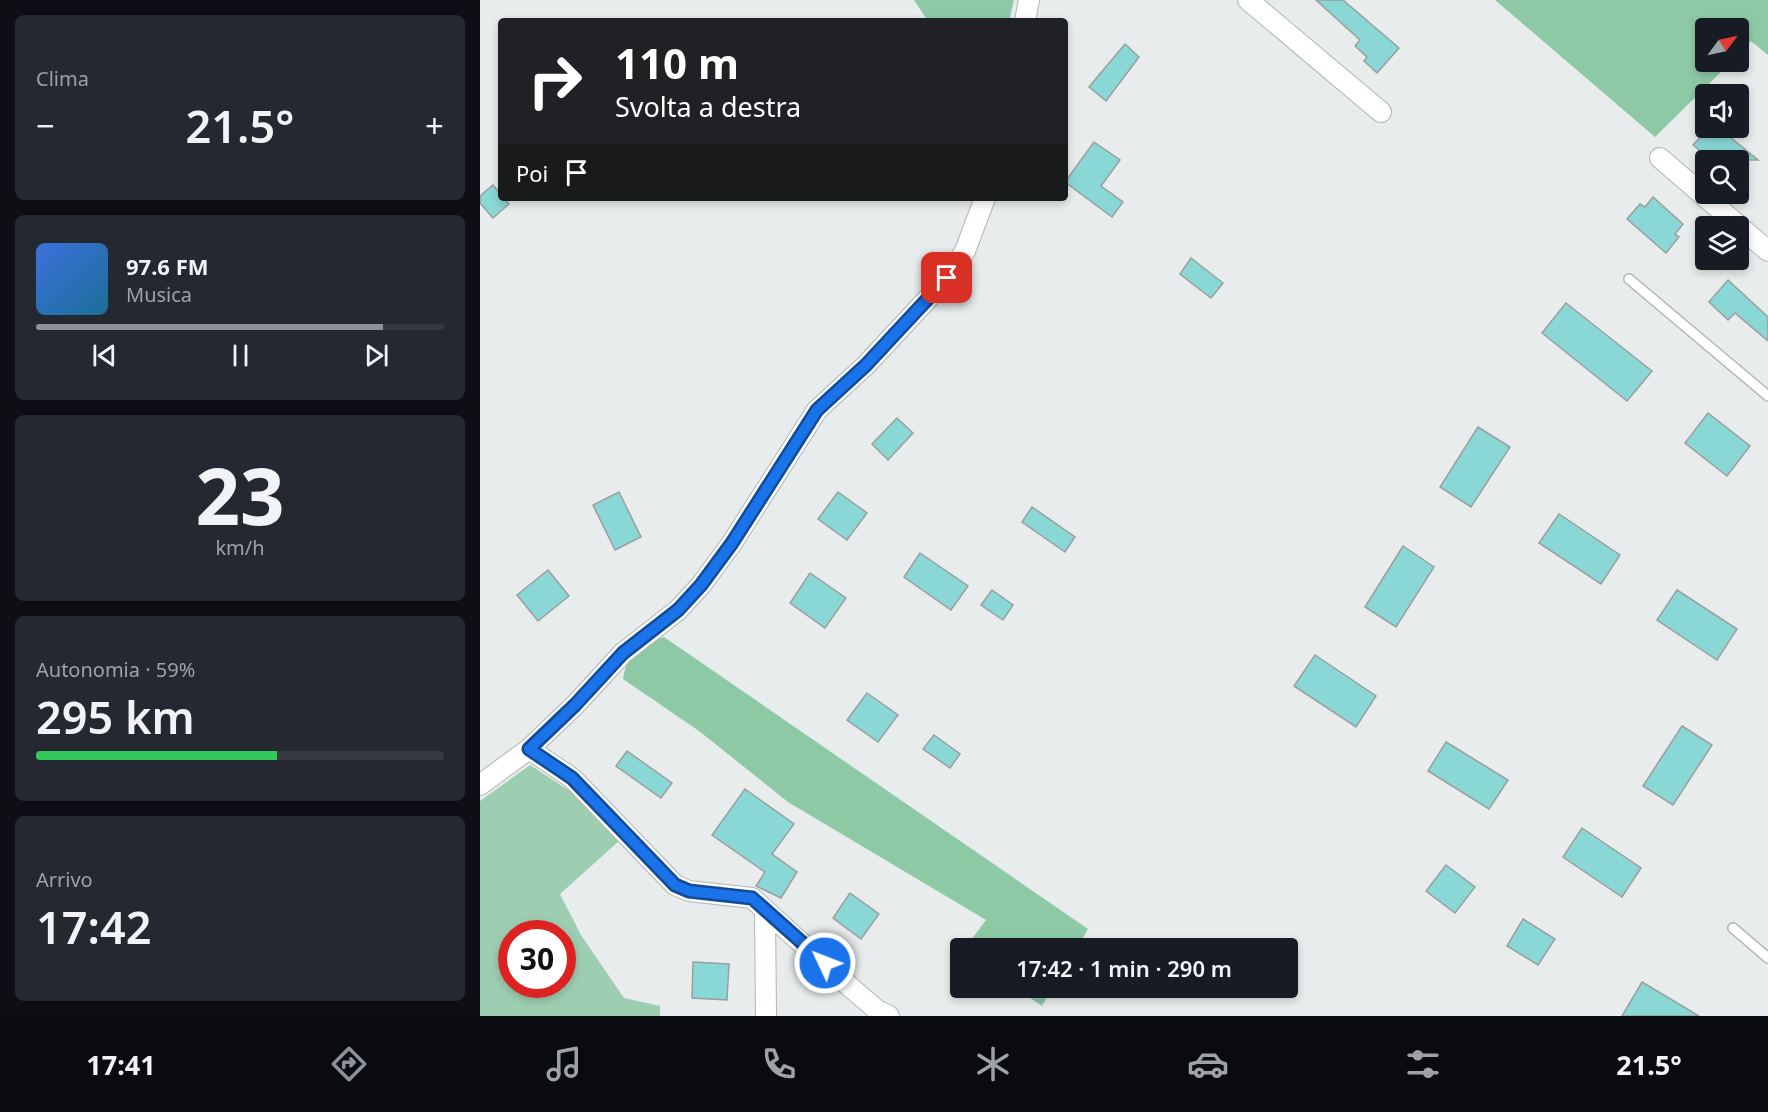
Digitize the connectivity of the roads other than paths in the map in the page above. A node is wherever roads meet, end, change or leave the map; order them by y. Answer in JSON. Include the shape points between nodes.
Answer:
{"nodes":[{"id":1,"x":1029,"y":0,"type":"edge"},
{"id":2,"x":1248,"y":0,"type":"edge"},
{"id":3,"x":1026,"y":18,"type":"edge"},
{"id":4,"x":1381,"y":112,"type":"dead end"},
{"id":5,"x":1660,"y":158,"type":"dead end"},
{"id":6,"x":984,"y":201,"type":"edge"},
{"id":7,"x":1768,"y":251,"type":"edge"},
{"id":8,"x":1629,"y":279,"type":"dead end"},
{"id":9,"x":1768,"y":396,"type":"edge"},
{"id":10,"x":529,"y":749,"type":"junction"},
{"id":11,"x":480,"y":785,"type":"edge"},
{"id":12,"x":765,"y":910,"type":"junction"},
{"id":13,"x":1732,"y":928,"type":"dead end"},
{"id":14,"x":1768,"y":958,"type":"edge"},
{"id":15,"x":766,"y":1016,"type":"edge"},
{"id":16,"x":889,"y":1016,"type":"edge"}],
"edges":[{"from":1,"to":3,"type":"street"},
{"from":2,"to":4,"type":"street"},
{"from":5,"to":7,"type":"street"},
{"from":6,"to":10,"type":"street","via":[[965,251],[947,278],[866,365],[817,410],[701,585],[678,610],[623,653]]},
{"from":8,"to":9,"type":"lane"},
{"from":10,"to":11,"type":"street"},
{"from":10,"to":12,"type":"street","via":[[572,778],[675,885],[689,891],[752,898]]},
{"from":12,"to":15,"type":"street"},
{"from":12,"to":16,"type":"street","via":[[877,1010]]},
{"from":13,"to":14,"type":"lane"}]}
